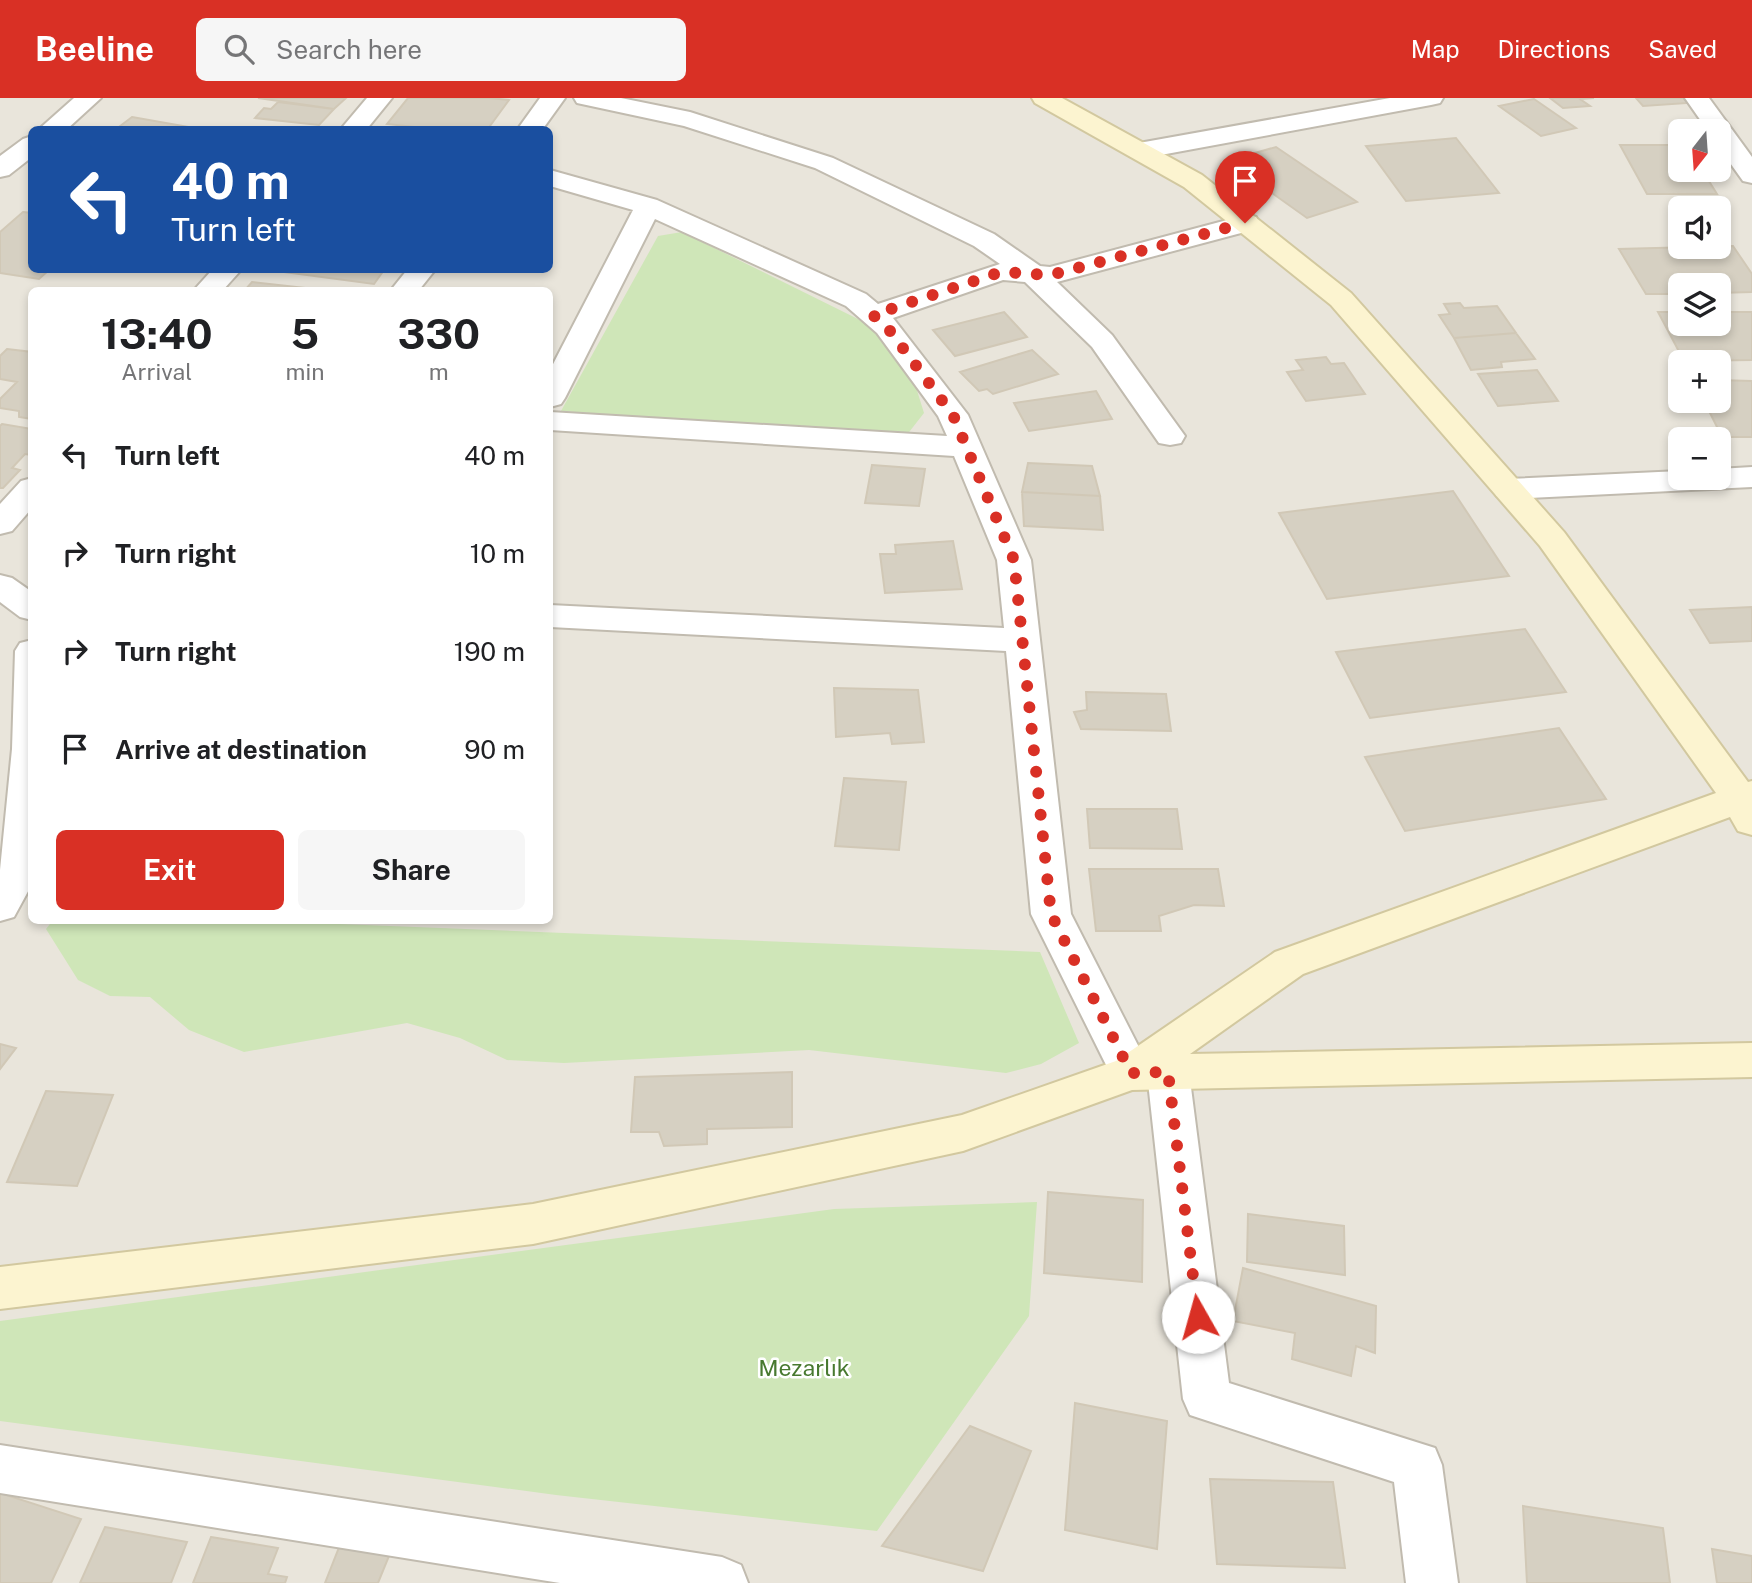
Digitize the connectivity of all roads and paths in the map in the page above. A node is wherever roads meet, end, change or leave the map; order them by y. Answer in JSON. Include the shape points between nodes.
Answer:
{"nodes":[{"id":1,"x":89,"y":98,"type":"edge"},
{"id":2,"x":380,"y":98,"type":"edge"},
{"id":3,"x":553,"y":98,"type":"edge"},
{"id":4,"x":586,"y":98,"type":"edge"},
{"id":5,"x":1044,"y":98,"type":"edge"},
{"id":6,"x":1431,"y":98,"type":"edge"},
{"id":7,"x":1697,"y":98,"type":"edge"},
{"id":8,"x":55,"y":126,"type":"edge"},
{"id":9,"x":356,"y":126,"type":"edge"},
{"id":10,"x":531,"y":126,"type":"edge"},
{"id":11,"x":28,"y":147,"type":"edge"},
{"id":12,"x":1139,"y":151,"type":"junction"},
{"id":13,"x":0,"y":169,"type":"edge"},
{"id":14,"x":1752,"y":175,"type":"edge"},
{"id":15,"x":553,"y":179,"type":"edge"},
{"id":16,"x":648,"y":206,"type":"junction"},
{"id":17,"x":1245,"y":223,"type":"junction"},
{"id":18,"x":224,"y":273,"type":"edge"},
{"id":19,"x":419,"y":273,"type":"edge"},
{"id":20,"x":1032,"y":274,"type":"junction"},
{"id":21,"x":211,"y":287,"type":"edge"},
{"id":22,"x":407,"y":287,"type":"edge"},
{"id":23,"x":873,"y":315,"type":"junction"},
{"id":24,"x":553,"y":392,"type":"edge"},
{"id":25,"x":553,"y":421,"type":"edge"},
{"id":26,"x":1171,"y":436,"type":"dead end"},
{"id":27,"x":966,"y":447,"type":"junction"},
{"id":28,"x":1752,"y":477,"type":"edge"},
{"id":29,"x":1508,"y":489,"type":"junction"},
{"id":30,"x":28,"y":492,"type":"edge"},
{"id":31,"x":0,"y":524,"type":"edge"},
{"id":32,"x":0,"y":586,"type":"edge"},
{"id":33,"x":28,"y":606,"type":"edge"},
{"id":34,"x":553,"y":616,"type":"edge"},
{"id":35,"x":1022,"y":640,"type":"junction"},
{"id":36,"x":28,"y":787,"type":"edge"},
{"id":37,"x":1748,"y":805,"type":"edge"},
{"id":38,"x":0,"y":906,"type":"edge"},
{"id":39,"x":1752,"y":1060,"type":"edge"},
{"id":40,"x":1149,"y":1072,"type":"junction"},
{"id":41,"x":0,"y":1288,"type":"edge"},
{"id":42,"x":0,"y":1469,"type":"edge"},
{"id":43,"x":722,"y":1583,"type":"edge"},
{"id":44,"x":1432,"y":1583,"type":"edge"}],
"edges":[{"from":1,"to":8,"type":"street"},
{"from":2,"to":9,"type":"street"},
{"from":3,"to":10,"type":"street"},
{"from":4,"to":20,"type":"street","via":[[690,120],[824,163],[984,240]]},
{"from":5,"to":12,"type":"street"},
{"from":6,"to":12,"type":"street"},
{"from":7,"to":14,"type":"street"},
{"from":11,"to":13,"type":"street"},
{"from":12,"to":17,"type":"street","via":[[1193,181]]},
{"from":15,"to":16,"type":"street"},
{"from":16,"to":23,"type":"street","via":[[856,300]]},
{"from":16,"to":24,"type":"street"},
{"from":17,"to":20,"type":"street","via":[[1051,275]]},
{"from":17,"to":29,"type":"street","via":[[1341,299]]},
{"from":18,"to":21,"type":"street"},
{"from":19,"to":22,"type":"street"},
{"from":20,"to":23,"type":"street","via":[[1001,272]]},
{"from":20,"to":26,"type":"street","via":[[1102,341]]},
{"from":23,"to":27,"type":"street","via":[[953,415]]},
{"from":25,"to":27,"type":"street"},
{"from":27,"to":35,"type":"street","via":[[1014,560]]},
{"from":28,"to":29,"type":"street"},
{"from":29,"to":37,"type":"street","via":[[1552,539]]},
{"from":30,"to":31,"type":"street"},
{"from":32,"to":33,"type":"street"},
{"from":34,"to":35,"type":"street"},
{"from":35,"to":40,"type":"street","via":[[1051,914]]},
{"from":36,"to":38,"type":"street","via":[[22,865]]},
{"from":37,"to":40,"type":"street","via":[[1289,964]]},
{"from":39,"to":40,"type":"street"},
{"from":40,"to":41,"type":"street","via":[[963,1133],[533,1224]]},
{"from":40,"to":44,"type":"street","via":[[1208,1399],[1417,1465]]},
{"from":42,"to":43,"type":"street"}]}
